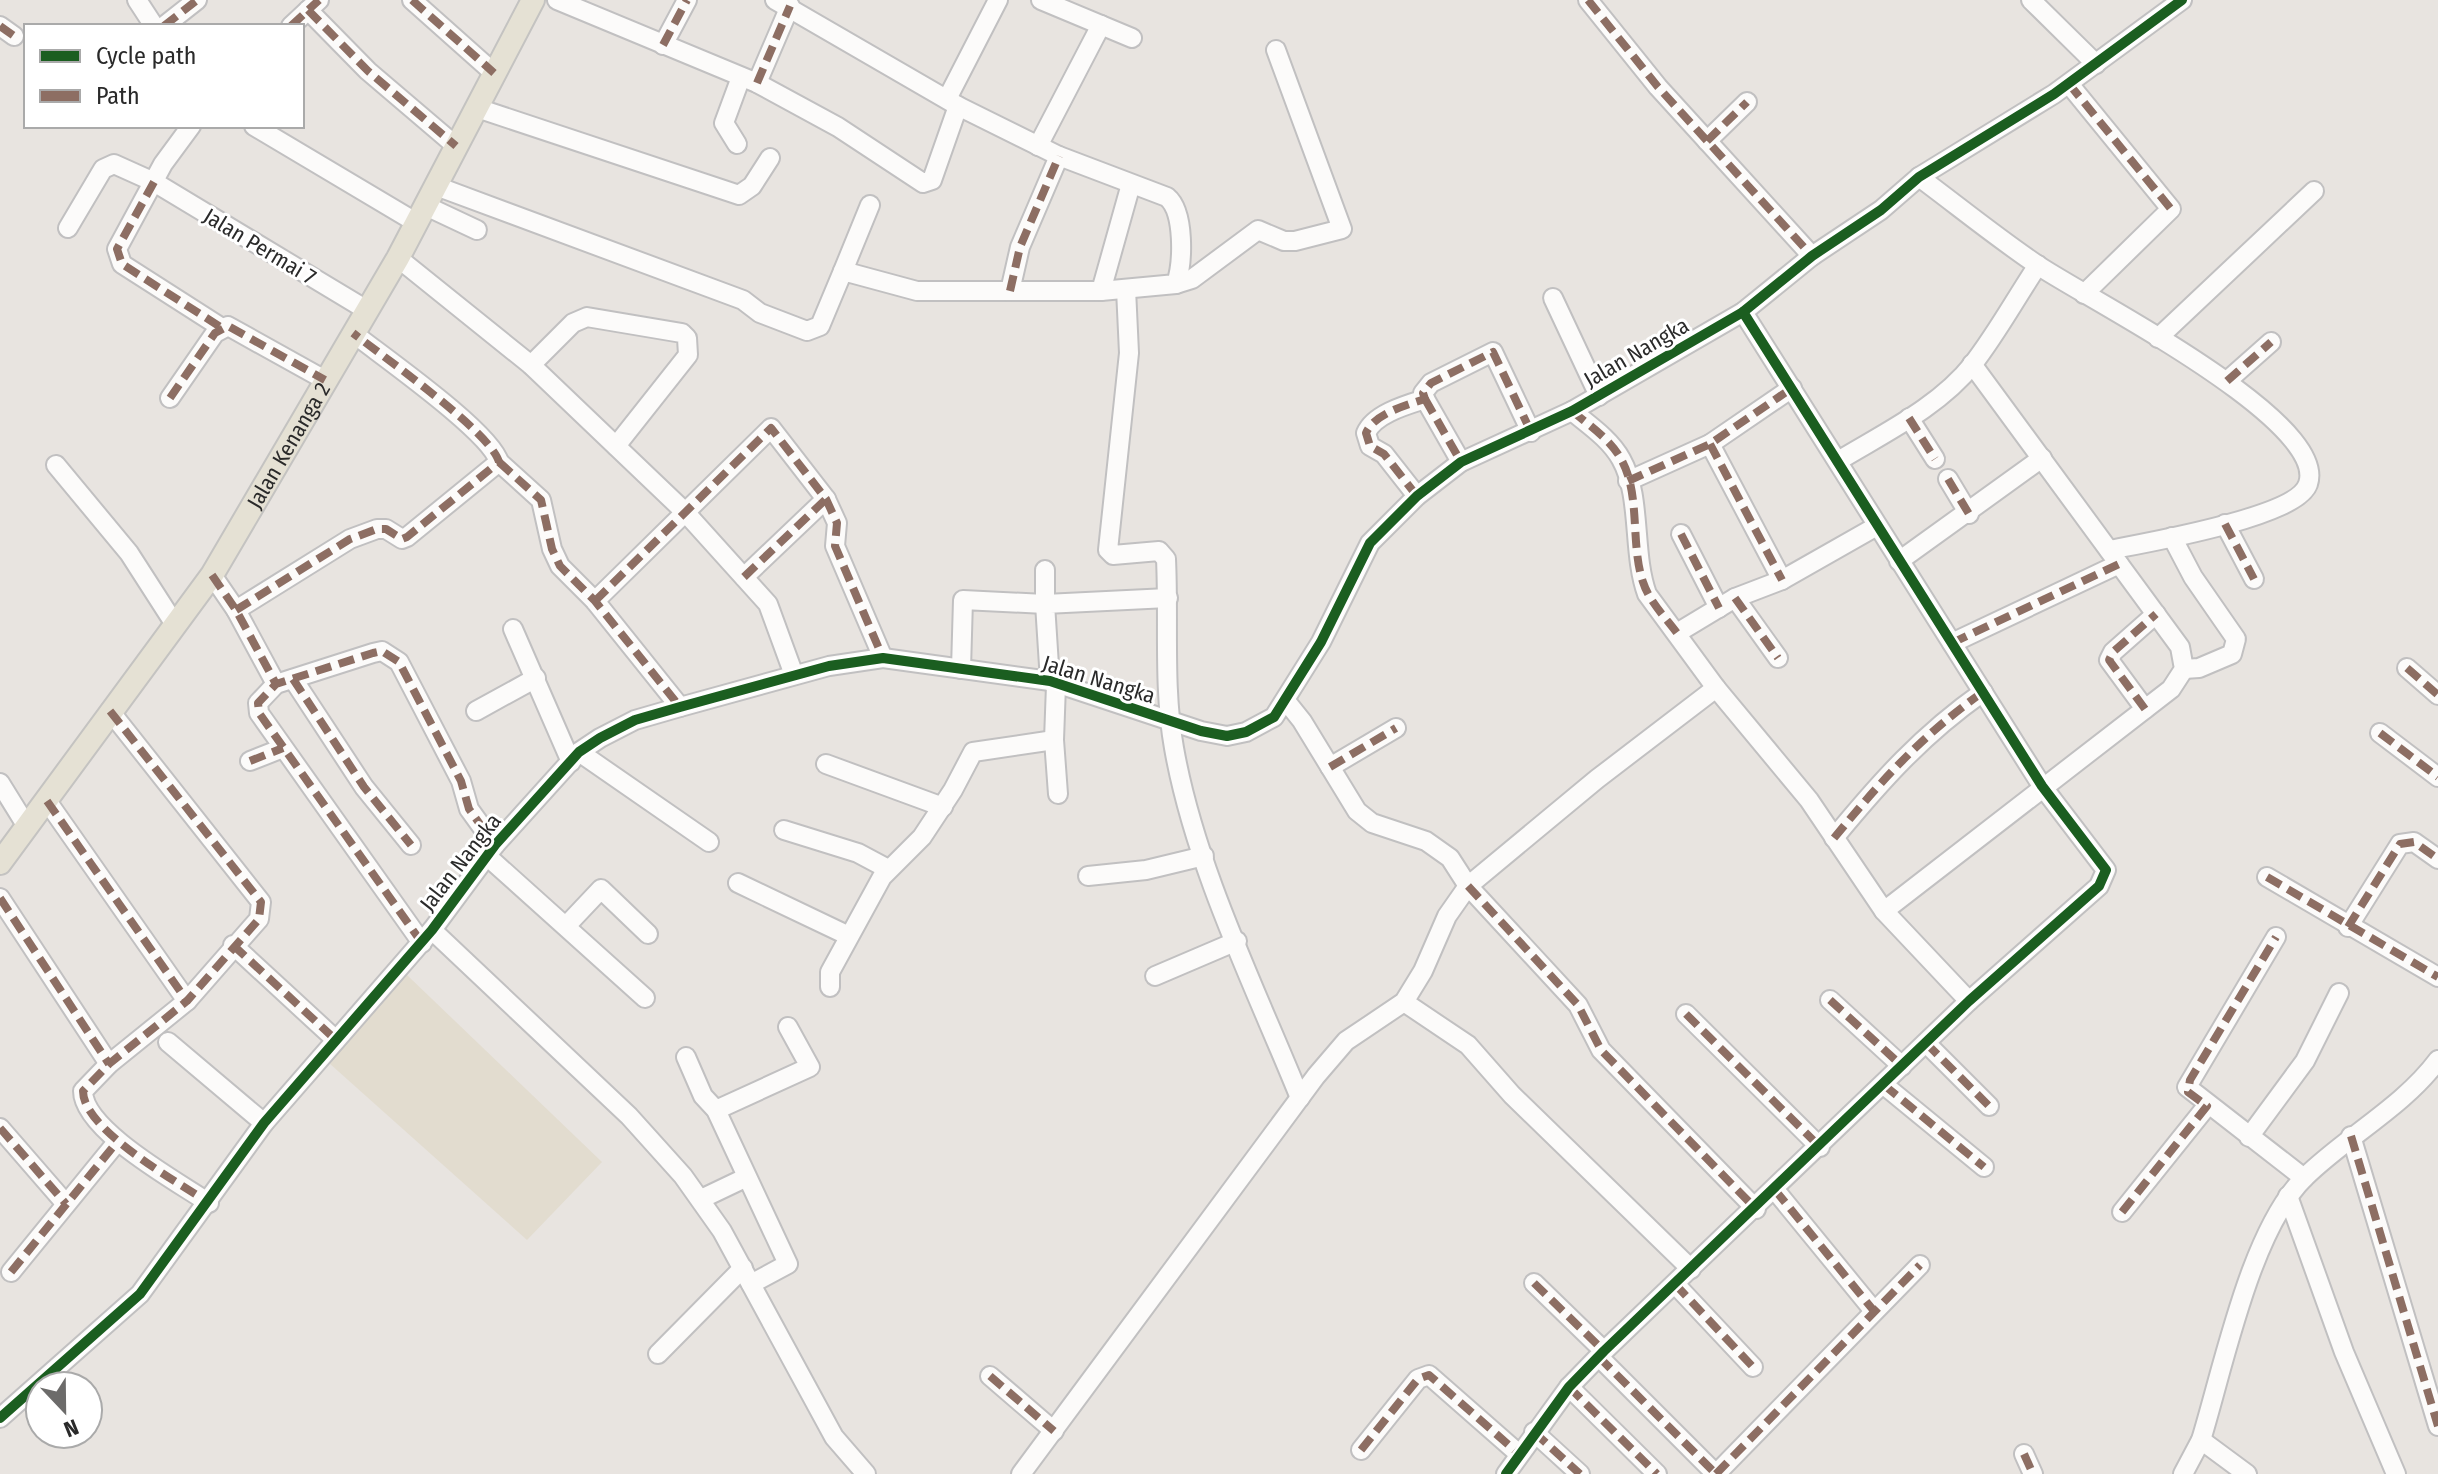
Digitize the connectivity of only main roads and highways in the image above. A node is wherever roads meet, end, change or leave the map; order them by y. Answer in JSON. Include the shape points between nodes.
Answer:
{"nodes":[{"id":1,"x":525,"y":3,"type":"edge"},
{"id":2,"x":0,"y":863,"type":"edge"}],
"edges":[{"from":1,"to":2,"type":"main road","name":"Jalan Kenanga 2","via":[[398,258],[212,575]]}]}
